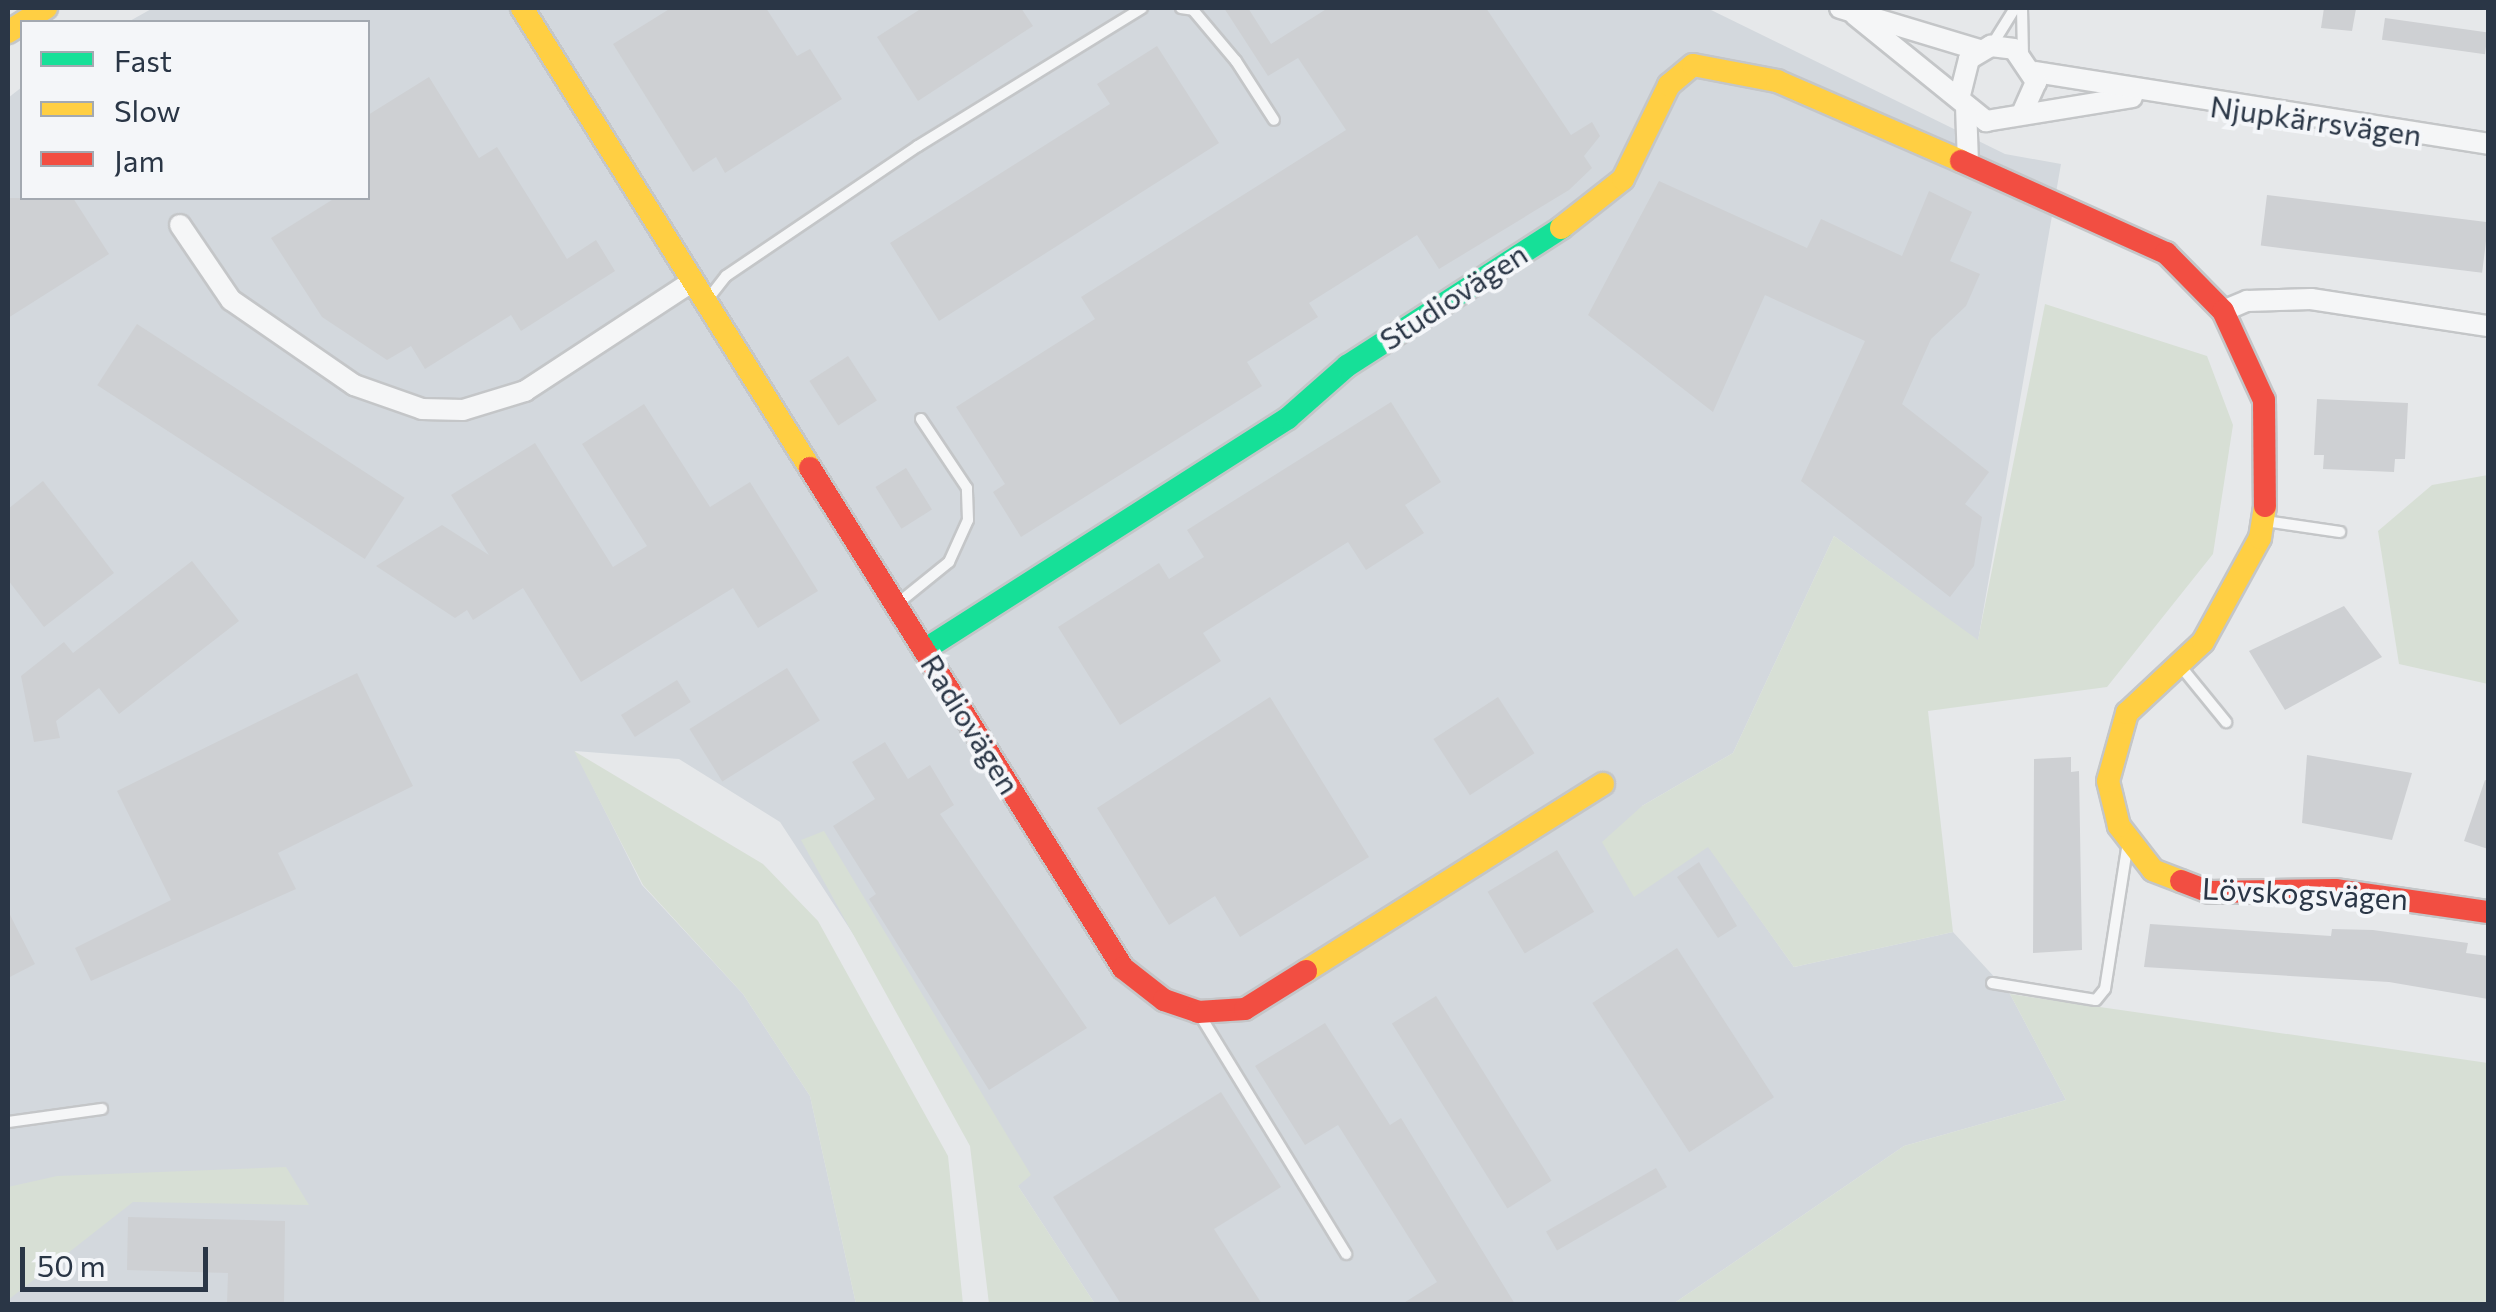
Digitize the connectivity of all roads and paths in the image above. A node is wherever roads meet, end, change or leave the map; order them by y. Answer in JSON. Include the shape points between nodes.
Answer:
{"nodes":[{"id":1,"x":1142,"y":8,"type":"edge"},
{"id":2,"x":1181,"y":8,"type":"edge"},
{"id":3,"x":2019,"y":8,"type":"edge"},
{"id":4,"x":528,"y":10,"type":"edge"},
{"id":5,"x":1848,"y":11,"type":"edge"},
{"id":6,"x":1985,"y":48,"type":"junction"},
{"id":7,"x":2029,"y":63,"type":"junction"},
{"id":8,"x":2144,"y":96,"type":"junction"},
{"id":9,"x":1963,"y":101,"type":"junction"},
{"id":10,"x":2022,"y":114,"type":"junction"},
{"id":11,"x":1274,"y":120,"type":"dead end"},
{"id":12,"x":1999,"y":123,"type":"junction"},
{"id":13,"x":2488,"y":144,"type":"edge"},
{"id":14,"x":1968,"y":163,"type":"junction"},
{"id":15,"x":2026,"y":190,"type":"joint"},
{"id":16,"x":180,"y":225,"type":"dead end"},
{"id":17,"x":693,"y":282,"type":"junction"},
{"id":18,"x":706,"y":302,"type":"junction"},
{"id":19,"x":2223,"y":312,"type":"junction"},
{"id":20,"x":2488,"y":326,"type":"edge"},
{"id":21,"x":921,"y":418,"type":"dead end"},
{"id":22,"x":2264,"y":520,"type":"junction"},
{"id":23,"x":2340,"y":532,"type":"dead end"},
{"id":24,"x":896,"y":605,"type":"junction"},
{"id":25,"x":924,"y":650,"type":"junction"},
{"id":26,"x":2178,"y":664,"type":"junction"},
{"id":27,"x":2226,"y":722,"type":"dead end"},
{"id":28,"x":1603,"y":784,"type":"dead end"},
{"id":29,"x":2129,"y":842,"type":"junction"},
{"id":30,"x":2488,"y":912,"type":"edge"},
{"id":31,"x":1992,"y":983,"type":"dead end"},
{"id":32,"x":1198,"y":1012,"type":"junction"},
{"id":33,"x":102,"y":1109,"type":"dead end"},
{"id":34,"x":8,"y":1122,"type":"edge"},
{"id":35,"x":1346,"y":1254,"type":"dead end"}],
"edges":[{"from":1,"to":18,"type":"lane","via":[[886,168],[726,276]]},
{"from":2,"to":11,"type":"lane","via":[[1193,10],[1236,61]]},
{"from":3,"to":6,"type":"lane"},
{"from":3,"to":7,"type":"lane"},
{"from":4,"to":17,"type":"street","name":"Radiovägen"},
{"from":5,"to":6,"type":"street","name":"Njupkärrsvägen"},
{"from":5,"to":9,"type":"street","name":"Njupkärrsvägen"},
{"from":6,"to":7,"type":"street","name":"Njupkärrsvägen"},
{"from":6,"to":9,"type":"street","via":[[1962,70]]},
{"from":7,"to":8,"type":"street","name":"Njupkärrsvägen"},
{"from":7,"to":10,"type":"street","via":[[2036,93]]},
{"from":8,"to":10,"type":"street","name":"Njupkärrsvägen"},
{"from":8,"to":13,"type":"street","name":"Njupkärrsvägen"},
{"from":9,"to":12,"type":"street","name":"Njupkärrsvägen"},
{"from":9,"to":14,"type":"street"},
{"from":10,"to":12,"type":"street","name":"Njupkärrsvägen"},
{"from":12,"to":14,"type":"street"},
{"from":14,"to":15,"type":"street","name":"Studiovägen"},
{"from":14,"to":25,"type":"street","name":"Studiovägen","via":[[1778,81],[1693,65],[1668,85],[1623,179],[1596,206],[1348,366],[1288,418]]},
{"from":15,"to":19,"type":"street","name":"Lövskogsvägen","via":[[2166,253]]},
{"from":16,"to":17,"type":"street","via":[[231,300],[354,385],[422,409],[463,410],[525,391]]},
{"from":17,"to":18,"type":"street","name":"Radiovägen"},
{"from":18,"to":24,"type":"street","name":"Radiovägen"},
{"from":19,"to":20,"type":"street","via":[[2247,301],[2311,298]]},
{"from":19,"to":22,"type":"street","name":"Lövskogsvägen","via":[[2264,400],[2270,470]]},
{"from":21,"to":24,"type":"lane","via":[[968,488],[968,520],[949,562]]},
{"from":22,"to":23,"type":"lane"},
{"from":22,"to":26,"type":"street","name":"Lövskogsvägen","via":[[2238,590]]},
{"from":24,"to":25,"type":"street","name":"Radiovägen"},
{"from":25,"to":32,"type":"street","name":"Radiovägen","via":[[1123,968],[1164,1000]]},
{"from":26,"to":27,"type":"lane"},
{"from":26,"to":29,"type":"street","name":"Lövskogsvägen","via":[[2126,713],[2110,757],[2110,797]]},
{"from":28,"to":32,"type":"street","name":"Radiovägen","via":[[1245,1009]]},
{"from":29,"to":30,"type":"street","name":"Lövskogsvägen","via":[[2153,870],[2209,892],[2352,891]]},
{"from":29,"to":31,"type":"lane","via":[[2105,990],[2096,1000]]},
{"from":32,"to":35,"type":"lane"},
{"from":33,"to":34,"type":"lane"}]}
